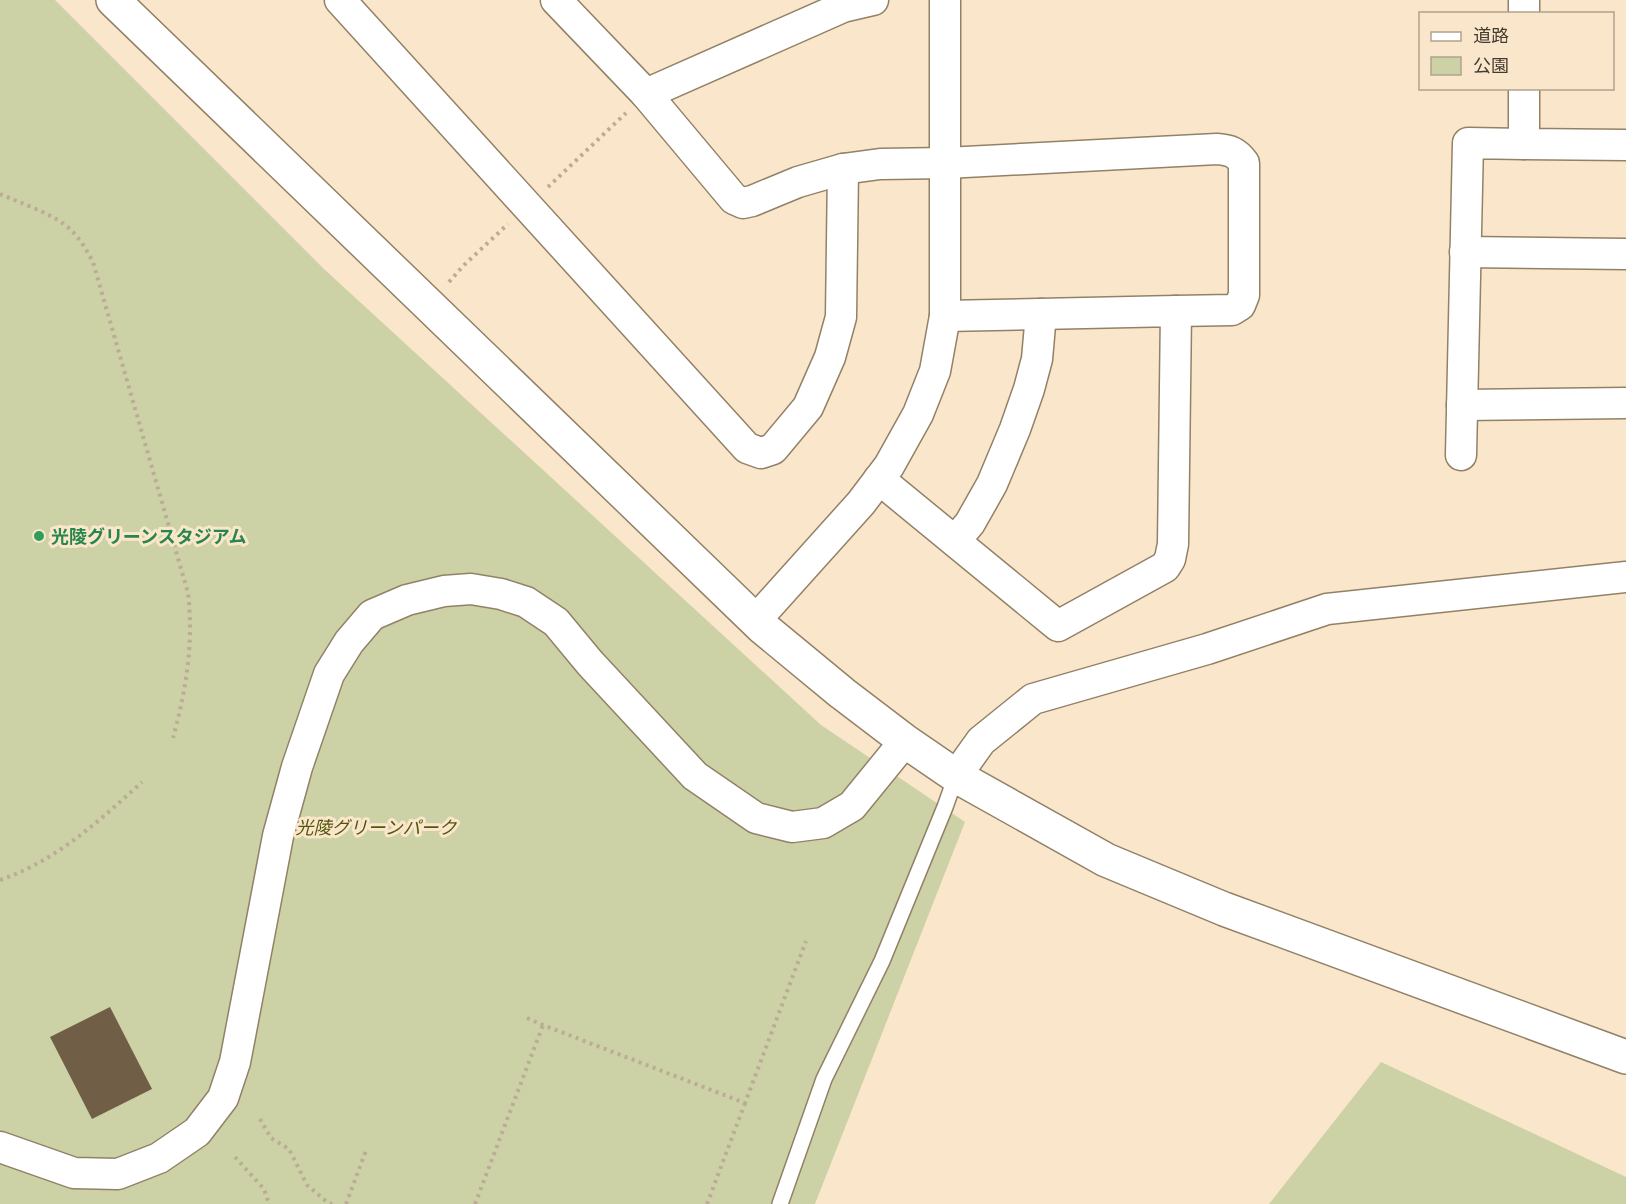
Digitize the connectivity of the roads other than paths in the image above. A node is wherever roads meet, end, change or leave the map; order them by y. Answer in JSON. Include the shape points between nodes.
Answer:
{"nodes":[{"id":1,"x":113,"y":0,"type":"edge"},
{"id":2,"x":340,"y":0,"type":"edge"},
{"id":3,"x":555,"y":0,"type":"edge"},
{"id":4,"x":873,"y":0,"type":"edge"},
{"id":5,"x":945,"y":0,"type":"edge"},
{"id":6,"x":1524,"y":90,"type":"edge"},
{"id":7,"x":646,"y":94,"type":"junction"},
{"id":8,"x":1524,"y":144,"type":"junction"},
{"id":9,"x":1626,"y":145,"type":"edge"},
{"id":10,"x":946,"y":163,"type":"junction"},
{"id":11,"x":843,"y":169,"type":"junction"},
{"id":12,"x":1466,"y":252,"type":"junction"},
{"id":13,"x":1626,"y":254,"type":"edge"},
{"id":14,"x":1176,"y":311,"type":"junction"},
{"id":15,"x":1041,"y":314,"type":"junction"},
{"id":16,"x":945,"y":316,"type":"junction"},
{"id":17,"x":1626,"y":403,"type":"edge"},
{"id":18,"x":1462,"y":405,"type":"junction"},
{"id":19,"x":1461,"y":455,"type":"dead end"},
{"id":20,"x":879,"y":479,"type":"junction"},
{"id":21,"x":955,"y":541,"type":"junction"},
{"id":22,"x":1626,"y":577,"type":"edge"},
{"id":23,"x":756,"y":621,"type":"junction"},
{"id":24,"x":905,"y":741,"type":"junction"},
{"id":25,"x":956,"y":776,"type":"junction"},
{"id":26,"x":1626,"y":1057,"type":"edge"},
{"id":27,"x":0,"y":1147,"type":"edge"},
{"id":28,"x":780,"y":1204,"type":"edge"}],
"edges":[{"from":1,"to":23,"type":"street"},
{"from":2,"to":11,"type":"street","via":[[747,448],[761,453],[773,449],[807,407],[830,357],[841,317]]},
{"from":3,"to":7,"type":"street"},
{"from":4,"to":7,"type":"street","via":[[843,7]]},
{"from":5,"to":10,"type":"street"},
{"from":6,"to":8,"type":"street"},
{"from":7,"to":11,"type":"street","via":[[734,199],[742,203]]},
{"from":8,"to":9,"type":"street"},
{"from":8,"to":12,"type":"street","via":[[1468,143]]},
{"from":10,"to":11,"type":"street"},
{"from":10,"to":14,"type":"street","via":[[1217,149],[1237,153],[1244,162],[1244,295],[1240,305],[1232,310]]},
{"from":10,"to":16,"type":"street"},
{"from":12,"to":13,"type":"street"},
{"from":12,"to":18,"type":"street"},
{"from":14,"to":15,"type":"street"},
{"from":14,"to":21,"type":"street","via":[[1173,544],[1165,567],[1058,626]]},
{"from":15,"to":16,"type":"street"},
{"from":15,"to":21,"type":"street","via":[[1037,359],[1015,429],[992,484]]},
{"from":16,"to":20,"type":"street","via":[[935,371],[918,414]]},
{"from":17,"to":18,"type":"street"},
{"from":18,"to":19,"type":"street"},
{"from":20,"to":21,"type":"street"},
{"from":20,"to":23,"type":"street"},
{"from":22,"to":25,"type":"street","via":[[1327,609],[1207,649],[1033,699],[981,741]]},
{"from":23,"to":24,"type":"street"},
{"from":24,"to":25,"type":"street"},
{"from":24,"to":27,"type":"street","via":[[852,806],[823,823],[792,827],[756,818],[695,776],[556,622],[526,602],[471,589],[444,591],[407,600],[372,615],[329,674],[297,767],[278,836],[235,1062],[223,1098],[197,1132],[159,1158],[118,1174],[74,1173]]},
{"from":25,"to":26,"type":"street","via":[[1117,865],[1224,909]]},
{"from":25,"to":28,"type":"lane","via":[[882,960],[824,1079]]}]}
